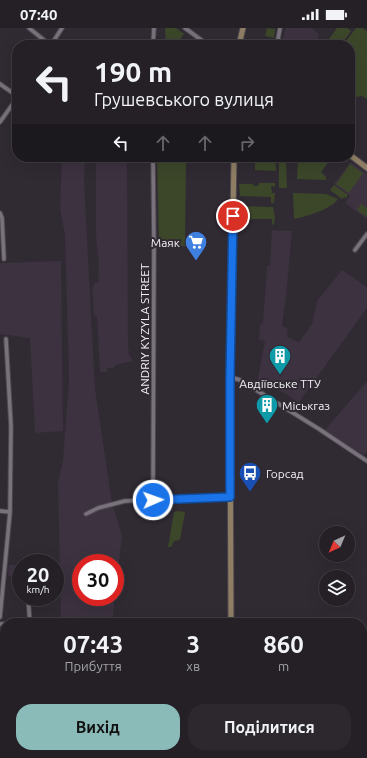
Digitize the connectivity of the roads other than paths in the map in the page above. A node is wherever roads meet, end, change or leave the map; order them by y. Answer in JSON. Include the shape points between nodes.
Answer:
{"nodes":[{"id":1,"x":29,"y":28,"type":"edge"},
{"id":2,"x":62,"y":28,"type":"edge"},
{"id":3,"x":154,"y":28,"type":"edge"},
{"id":4,"x":185,"y":28,"type":"edge"},
{"id":5,"x":243,"y":28,"type":"edge"},
{"id":6,"x":280,"y":28,"type":"edge"},
{"id":7,"x":44,"y":40,"type":"edge"},
{"id":8,"x":54,"y":40,"type":"edge"},
{"id":9,"x":154,"y":40,"type":"edge"},
{"id":10,"x":201,"y":40,"type":"edge"},
{"id":11,"x":240,"y":40,"type":"edge"},
{"id":12,"x":278,"y":40,"type":"edge"},
{"id":13,"x":0,"y":84,"type":"edge"},
{"id":14,"x":12,"y":93,"type":"edge"},
{"id":15,"x":12,"y":104,"type":"edge"},
{"id":16,"x":0,"y":122,"type":"edge"},
{"id":17,"x":355,"y":159,"type":"edge"},
{"id":18,"x":153,"y":162,"type":"edge"},
{"id":19,"x":234,"y":162,"type":"edge"},
{"id":20,"x":367,"y":168,"type":"edge"},
{"id":21,"x":0,"y":213,"type":"edge"},
{"id":22,"x":367,"y":234,"type":"edge"},
{"id":23,"x":355,"y":250,"type":"dead end"},
{"id":24,"x":4,"y":259,"type":"dead end"},
{"id":25,"x":6,"y":339,"type":"dead end"},
{"id":26,"x":230,"y":377,"type":"junction"},
{"id":27,"x":367,"y":461,"type":"edge"},
{"id":28,"x":230,"y":497,"type":"junction"},
{"id":29,"x":153,"y":500,"type":"junction"},
{"id":30,"x":0,"y":511,"type":"edge"},
{"id":31,"x":10,"y":512,"type":"junction"},
{"id":32,"x":86,"y":514,"type":"dead end"},
{"id":33,"x":0,"y":564,"type":"edge"},
{"id":34,"x":5,"y":565,"type":"junction"},
{"id":35,"x":29,"y":606,"type":"edge"},
{"id":36,"x":0,"y":617,"type":"edge"},
{"id":37,"x":30,"y":618,"type":"edge"},
{"id":38,"x":231,"y":618,"type":"edge"}],
"edges":[{"from":1,"to":7,"type":"street"},
{"from":2,"to":8,"type":"street"},
{"from":3,"to":9,"type":"street"},
{"from":4,"to":10,"type":"street"},
{"from":5,"to":11,"type":"street"},
{"from":6,"to":12,"type":"street"},
{"from":13,"to":14,"type":"street"},
{"from":15,"to":16,"type":"street"},
{"from":17,"to":20,"type":"street"},
{"from":18,"to":29,"type":"street","name":"ANDRIY KYZYLA STREET"},
{"from":19,"to":26,"type":"street"},
{"from":21,"to":24,"type":"street"},
{"from":22,"to":23,"type":"street"},
{"from":25,"to":31,"type":"street"},
{"from":26,"to":27,"type":"street","via":[[240,380],[320,429]]},
{"from":26,"to":28,"type":"street"},
{"from":28,"to":29,"type":"street"},
{"from":28,"to":38,"type":"street"},
{"from":29,"to":32,"type":"street","via":[[125,501]]},
{"from":30,"to":31,"type":"street"},
{"from":31,"to":34,"type":"street"},
{"from":33,"to":34,"type":"street"},
{"from":34,"to":36,"type":"street"},
{"from":35,"to":37,"type":"street"}]}
